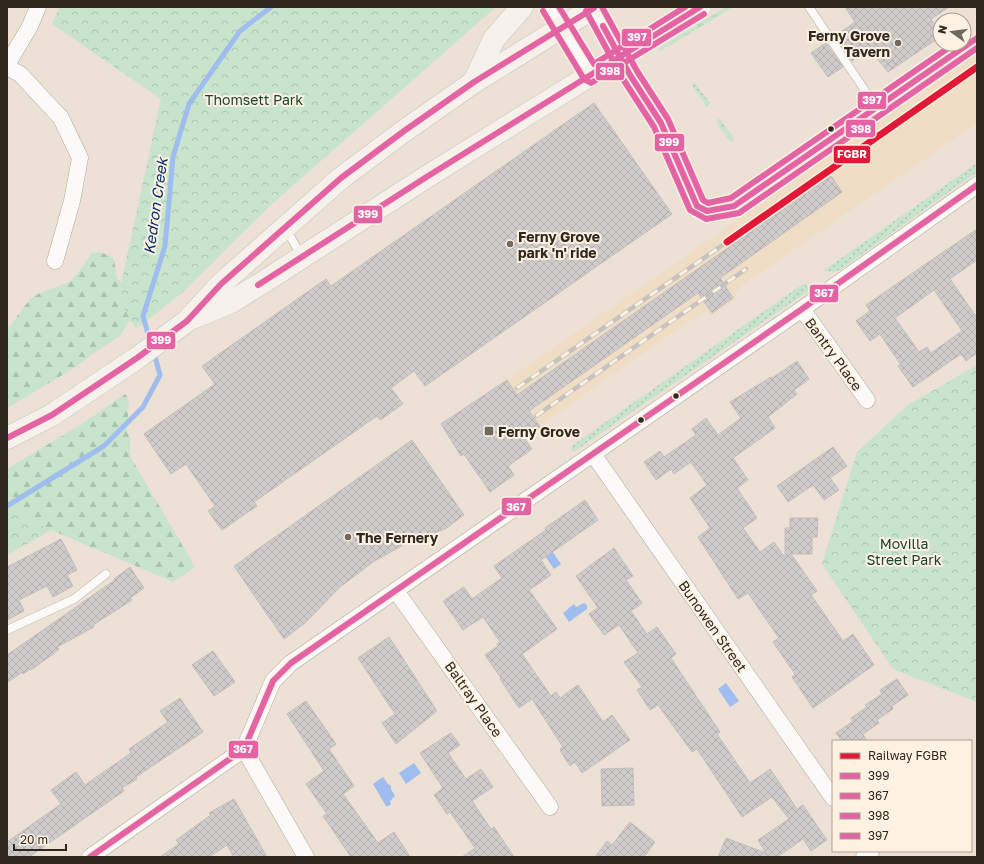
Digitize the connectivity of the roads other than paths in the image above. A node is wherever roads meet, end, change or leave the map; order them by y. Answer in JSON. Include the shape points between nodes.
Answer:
{"nodes":[{"id":1,"x":38,"y":7,"type":"edge"},
{"id":2,"x":522,"y":7,"type":"edge"},
{"id":3,"x":550,"y":7,"type":"edge"},
{"id":4,"x":594,"y":7,"type":"edge"},
{"id":5,"x":700,"y":7,"type":"edge"},
{"id":6,"x":809,"y":7,"type":"edge"},
{"id":7,"x":561,"y":28,"type":"junction"},
{"id":8,"x":977,"y":38,"type":"edge"},
{"id":9,"x":13,"y":39,"type":"edge"},
{"id":10,"x":620,"y":57,"type":"junction"},
{"id":11,"x":7,"y":66,"type":"edge"},
{"id":12,"x":591,"y":75,"type":"junction"},
{"id":13,"x":474,"y":82,"type":"junction"},
{"id":14,"x":876,"y":107,"type":"junction"},
{"id":15,"x":977,"y":185,"type":"edge"},
{"id":16,"x":285,"y":228,"type":"junction"},
{"id":17,"x":302,"y":258,"type":"junction"},
{"id":18,"x":55,"y":261,"type":"dead end"},
{"id":19,"x":802,"y":309,"type":"junction"},
{"id":20,"x":187,"y":321,"type":"junction"},
{"id":21,"x":867,"y":400,"type":"dead end"},
{"id":22,"x":7,"y":438,"type":"edge"},
{"id":23,"x":593,"y":454,"type":"junction"},
{"id":24,"x":106,"y":574,"type":"dead end"},
{"id":25,"x":396,"y":591,"type":"junction"},
{"id":26,"x":7,"y":630,"type":"edge"},
{"id":27,"x":244,"y":749,"type":"junction"},
{"id":28,"x":832,"y":797,"type":"edge"},
{"id":29,"x":550,"y":807,"type":"dead end"},
{"id":30,"x":90,"y":857,"type":"edge"},
{"id":31,"x":306,"y":857,"type":"edge"}],
"edges":[{"from":1,"to":9,"type":"street","via":[[30,26]]},
{"from":2,"to":13,"type":"main road","via":[[494,39]]},
{"from":3,"to":7,"type":"street"},
{"from":4,"to":7,"type":"main road"},
{"from":4,"to":10,"type":"street"},
{"from":5,"to":10,"type":"main road"},
{"from":6,"to":14,"type":"lane"},
{"from":7,"to":12,"type":"street"},
{"from":7,"to":13,"type":"main road"},
{"from":8,"to":14,"type":"lane"},
{"from":9,"to":11,"type":"street"},
{"from":10,"to":12,"type":"main road"},
{"from":10,"to":14,"type":"lane","via":[[661,122],[697,206],[707,210],[734,206]]},
{"from":11,"to":18,"type":"street","via":[[20,74],[61,118],[80,158],[72,202]]},
{"from":12,"to":17,"type":"main road"},
{"from":13,"to":16,"type":"main road","via":[[341,178]]},
{"from":15,"to":19,"type":"street"},
{"from":16,"to":17,"type":"lane"},
{"from":16,"to":20,"type":"main road","via":[[222,284]]},
{"from":17,"to":20,"type":"main road","via":[[231,302]]},
{"from":19,"to":21,"type":"street","name":"Bantry Place"},
{"from":19,"to":23,"type":"street"},
{"from":20,"to":22,"type":"main road","via":[[137,358],[52,414]]},
{"from":23,"to":25,"type":"street"},
{"from":23,"to":28,"type":"street","name":"Bunowen Street"},
{"from":24,"to":26,"type":"lane","via":[[74,599]]},
{"from":25,"to":27,"type":"street","via":[[280,672],[267,691]]},
{"from":25,"to":29,"type":"street","name":"Baltray Place"},
{"from":27,"to":30,"type":"street"},
{"from":27,"to":31,"type":"street"}]}
